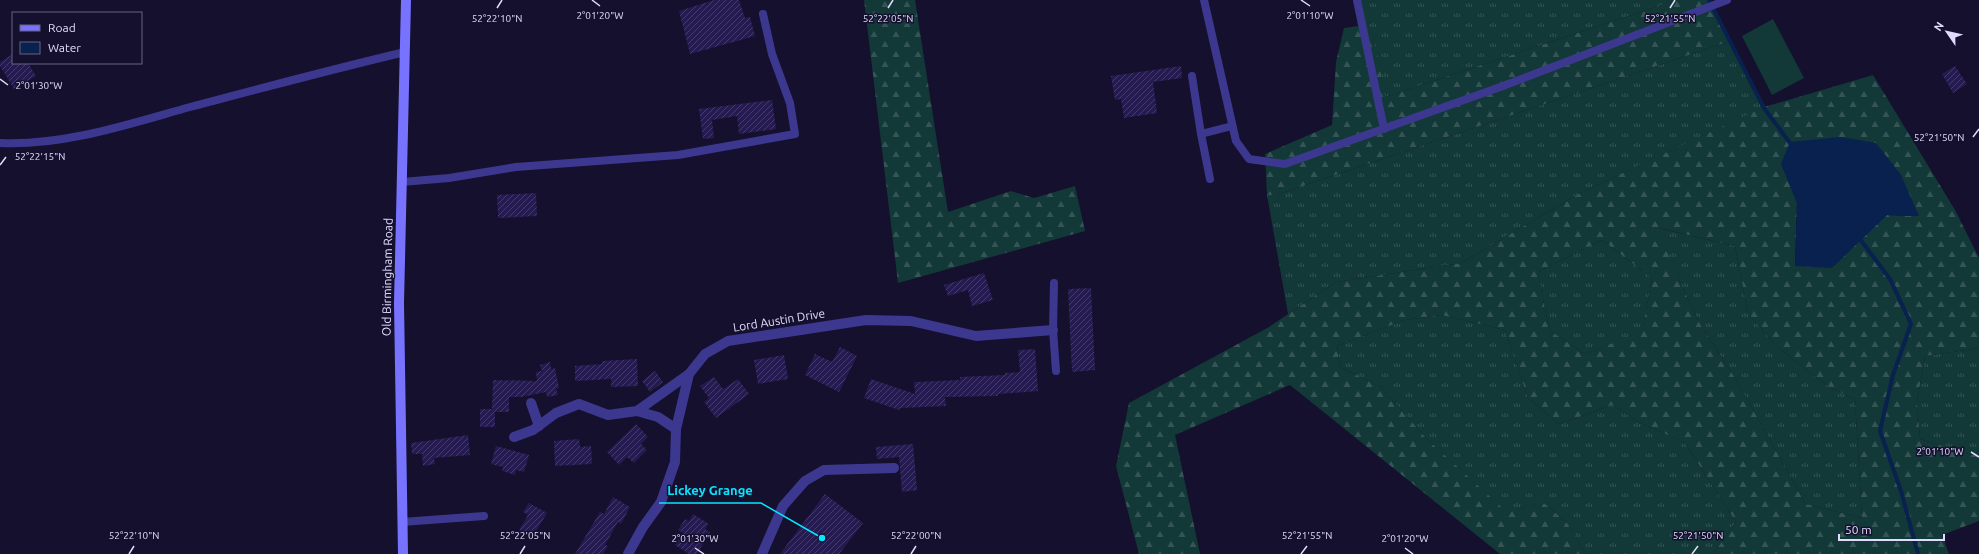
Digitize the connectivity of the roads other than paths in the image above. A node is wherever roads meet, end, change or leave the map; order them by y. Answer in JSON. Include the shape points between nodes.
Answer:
{"nodes":[{"id":1,"x":406,"y":0,"type":"edge"},
{"id":2,"x":1204,"y":0,"type":"edge"},
{"id":3,"x":1357,"y":0,"type":"edge"},
{"id":4,"x":1727,"y":0,"type":"edge"},
{"id":5,"x":763,"y":14,"type":"dead end"},
{"id":6,"x":405,"y":52,"type":"junction"},
{"id":7,"x":1192,"y":76,"type":"dead end"},
{"id":8,"x":1232,"y":126,"type":"junction"},
{"id":9,"x":1384,"y":129,"type":"junction"},
{"id":10,"x":1201,"y":134,"type":"junction"},
{"id":11,"x":0,"y":142,"type":"edge"},
{"id":12,"x":1210,"y":179,"type":"dead end"},
{"id":13,"x":402,"y":182,"type":"junction"},
{"id":14,"x":1054,"y":283,"type":"dead end"},
{"id":15,"x":1053,"y":330,"type":"junction"},
{"id":16,"x":1056,"y":371,"type":"dead end"},
{"id":17,"x":689,"y":374,"type":"junction"},
{"id":18,"x":532,"y":403,"type":"dead end"},
{"id":19,"x":637,"y":411,"type":"junction"},
{"id":20,"x":539,"y":426,"type":"junction"},
{"id":21,"x":676,"y":429,"type":"junction"},
{"id":22,"x":514,"y":438,"type":"dead end"},
{"id":23,"x":894,"y":468,"type":"dead end"},
{"id":24,"x":484,"y":516,"type":"dead end"},
{"id":25,"x":402,"y":522,"type":"junction"},
{"id":26,"x":403,"y":554,"type":"edge"},
{"id":27,"x":628,"y":554,"type":"edge"},
{"id":28,"x":762,"y":554,"type":"edge"}],
"edges":[{"from":1,"to":6,"type":"main road","name":"Old Birmingham Road"},
{"from":2,"to":8,"type":"lane"},
{"from":3,"to":9,"type":"lane"},
{"from":4,"to":9,"type":"lane"},
{"from":5,"to":13,"type":"lane","via":[[772,54],[790,103],[795,134],[678,155],[516,167],[448,178]]},
{"from":6,"to":11,"type":"lane","via":[[123,125],[58,139]]},
{"from":6,"to":13,"type":"main road","name":"Old Birmingham Road"},
{"from":7,"to":10,"type":"lane"},
{"from":8,"to":9,"type":"lane","via":[[1236,141],[1249,159],[1285,164]]},
{"from":8,"to":10,"type":"lane"},
{"from":10,"to":12,"type":"lane"},
{"from":13,"to":25,"type":"main road","name":"Old Birmingham Road","via":[[399,304]]},
{"from":14,"to":15,"type":"lane"},
{"from":15,"to":16,"type":"lane"},
{"from":15,"to":17,"type":"street","name":"Lord Austin Drive","via":[[976,336],[910,321],[866,320],[728,341],[705,354]]},
{"from":17,"to":19,"type":"street"},
{"from":17,"to":21,"type":"street","name":"Lord Austin Drive"},
{"from":18,"to":20,"type":"street"},
{"from":19,"to":20,"type":"street","via":[[608,415],[579,404],[556,413]]},
{"from":19,"to":21,"type":"street","via":[[658,417]]},
{"from":20,"to":22,"type":"street"},
{"from":21,"to":27,"type":"street","name":"Lord Austin Drive","via":[[675,462],[661,502]]},
{"from":23,"to":28,"type":"street","via":[[824,470],[805,481],[783,506]]},
{"from":24,"to":25,"type":"lane"},
{"from":25,"to":26,"type":"main road","name":"Old Birmingham Road"}]}
